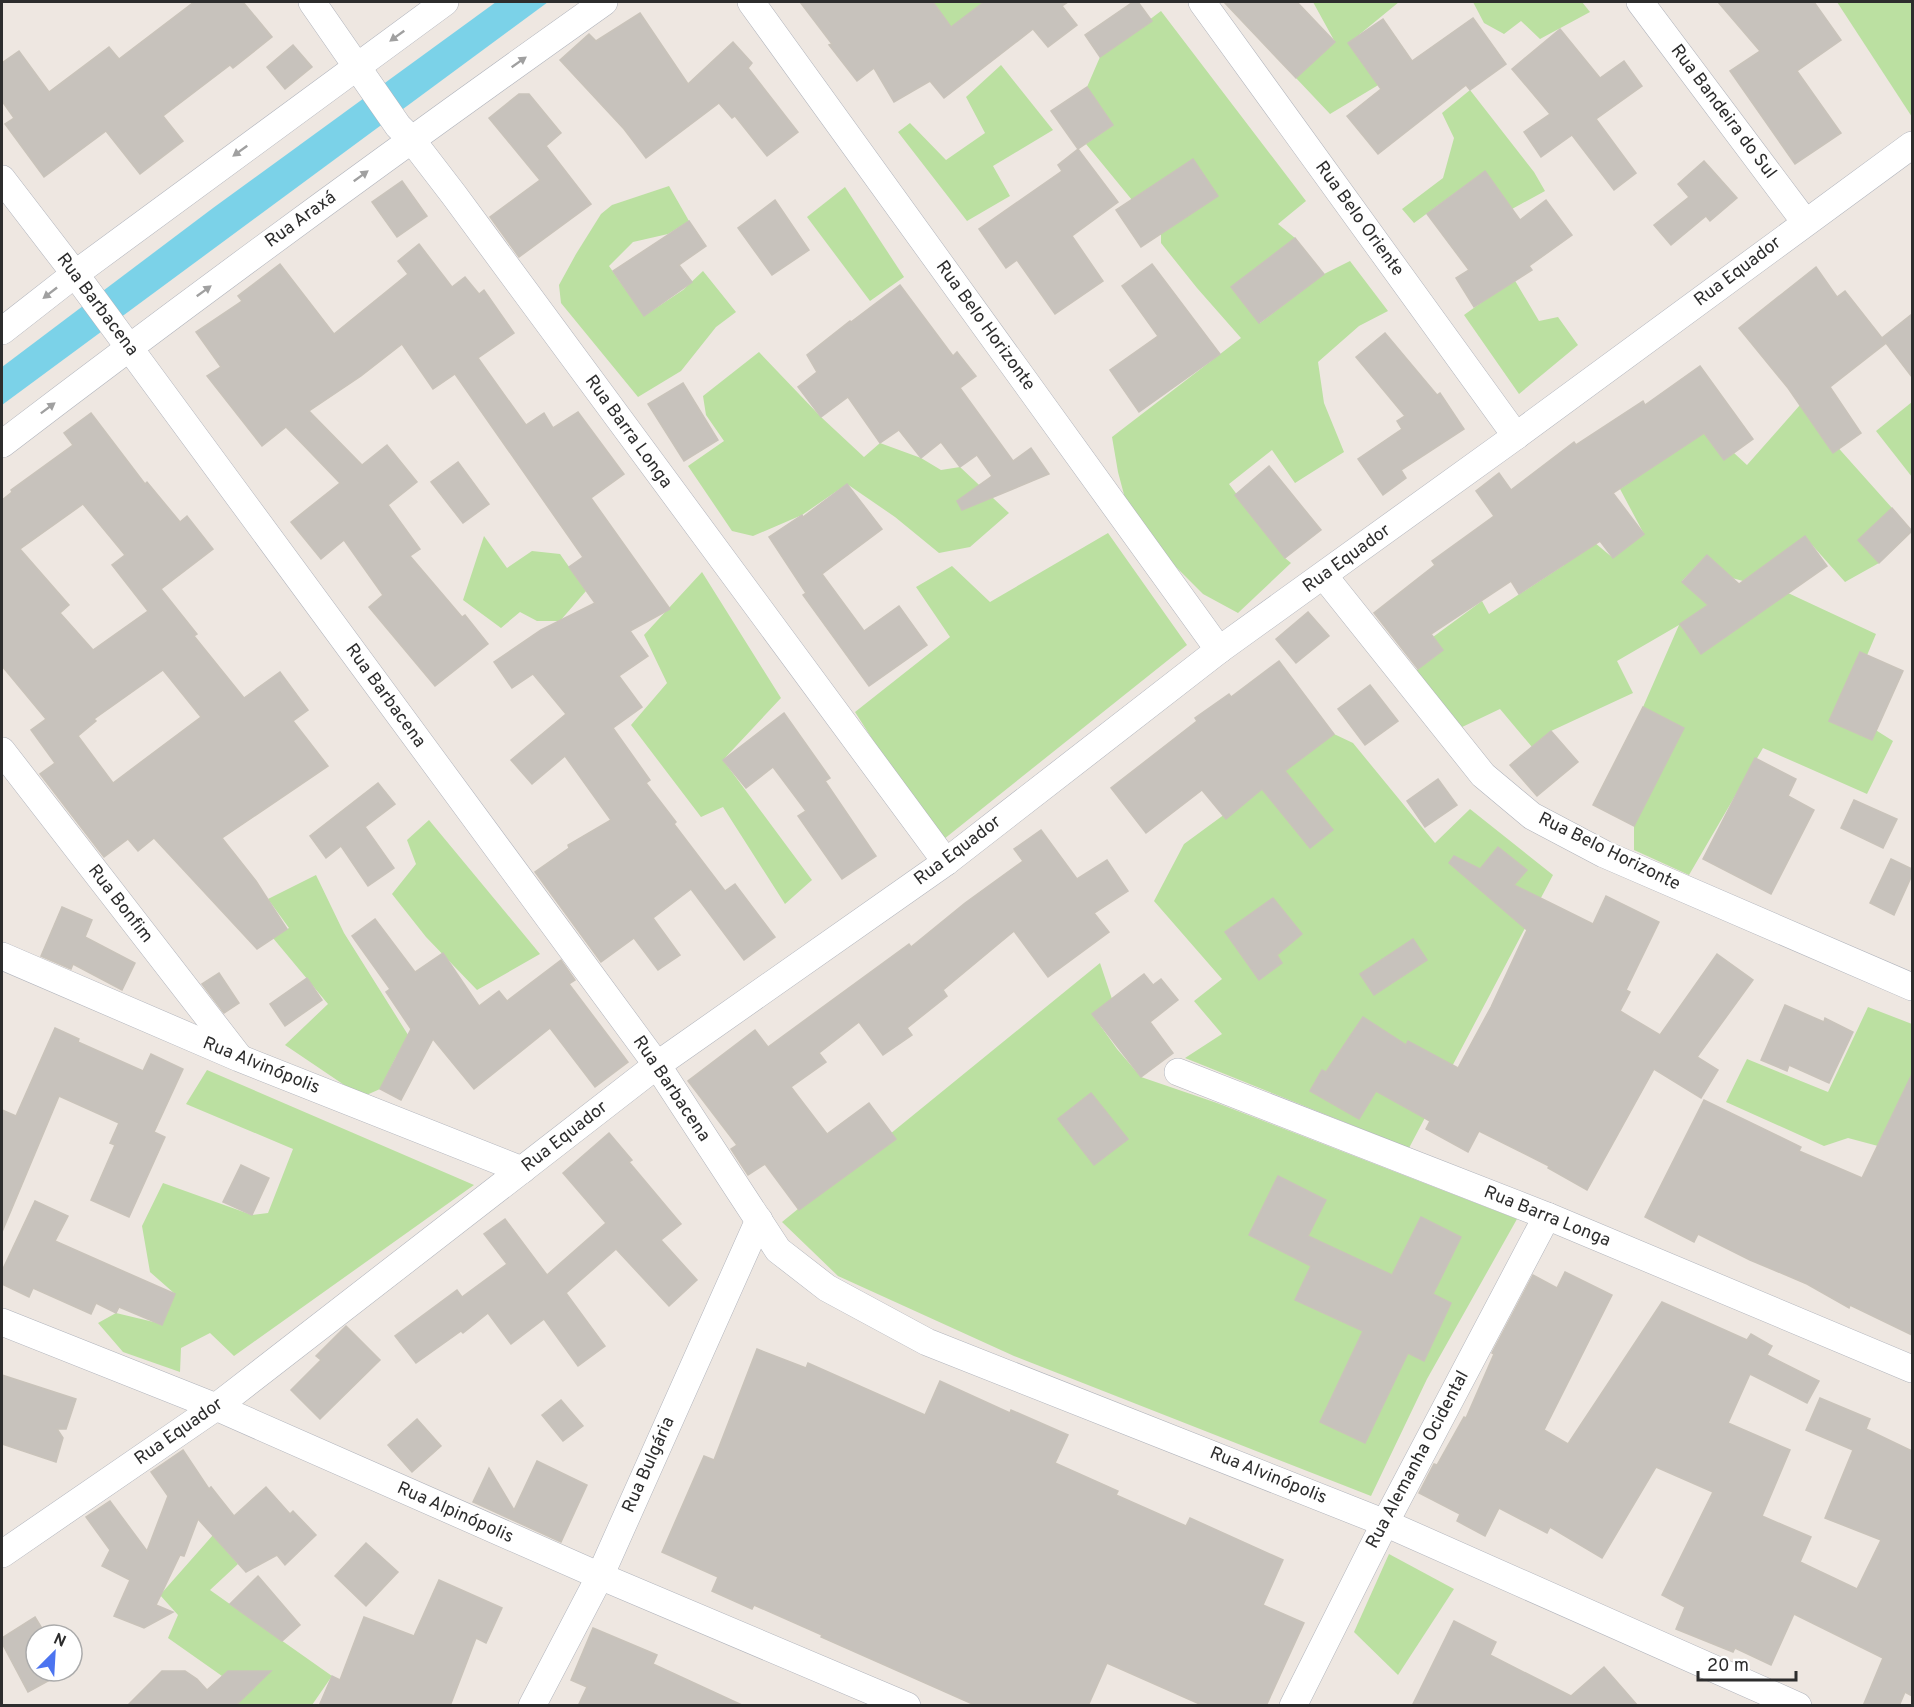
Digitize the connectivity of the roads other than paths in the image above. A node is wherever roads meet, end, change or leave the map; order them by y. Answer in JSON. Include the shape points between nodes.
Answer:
{"nodes":[{"id":1,"x":312,"y":2,"type":"edge"},
{"id":2,"x":445,"y":2,"type":"edge"},
{"id":3,"x":604,"y":2,"type":"edge"},
{"id":4,"x":751,"y":2,"type":"edge"},
{"id":5,"x":1202,"y":2,"type":"edge"},
{"id":6,"x":1640,"y":2,"type":"edge"},
{"id":7,"x":361,"y":72,"type":"junction"},
{"id":8,"x":404,"y":133,"type":"junction"},
{"id":9,"x":1912,"y":145,"type":"edge"},
{"id":10,"x":2,"y":179,"type":"edge"},
{"id":11,"x":1805,"y":222,"type":"junction"},
{"id":12,"x":79,"y":280,"type":"junction"},
{"id":13,"x":2,"y":331,"type":"edge"},
{"id":14,"x":124,"y":340,"type":"junction"},
{"id":15,"x":1516,"y":436,"type":"junction"},
{"id":16,"x":2,"y":444,"type":"edge"},
{"id":17,"x":1324,"y":576,"type":"junction"},
{"id":18,"x":1219,"y":650,"type":"junction"},
{"id":19,"x":2,"y":751,"type":"edge"},
{"id":20,"x":946,"y":862,"type":"junction"},
{"id":21,"x":2,"y":956,"type":"edge"},
{"id":22,"x":1912,"y":987,"type":"edge"},
{"id":23,"x":239,"y":1058,"type":"junction"},
{"id":24,"x":657,"y":1065,"type":"junction"},
{"id":25,"x":1178,"y":1072,"type":"dead end"},
{"id":26,"x":522,"y":1170,"type":"junction"},
{"id":27,"x":1547,"y":1216,"type":"junction"},
{"id":28,"x":759,"y":1220,"type":"junction"},
{"id":29,"x":2,"y":1322,"type":"edge"},
{"id":30,"x":1912,"y":1369,"type":"edge"},
{"id":31,"x":216,"y":1407,"type":"junction"},
{"id":32,"x":1385,"y":1523,"type":"junction"},
{"id":33,"x":2,"y":1554,"type":"edge"},
{"id":34,"x":600,"y":1576,"type":"junction"},
{"id":35,"x":532,"y":1706,"type":"edge"},
{"id":36,"x":907,"y":1706,"type":"edge"},
{"id":37,"x":1293,"y":1706,"type":"edge"},
{"id":38,"x":1798,"y":1706,"type":"edge"}],
"edges":[{"from":1,"to":7,"type":"street","name":"Rua Barra Longa"},
{"from":2,"to":7,"type":"street","one_way":true},
{"from":8,"to":3,"type":"street","name":"Rua Araxá","one_way":true},
{"from":4,"to":18,"type":"street","name":"Rua Belo Horizonte"},
{"from":5,"to":15,"type":"street","name":"Rua Belo Oriente"},
{"from":6,"to":11,"type":"street","name":"Rua Bandeira do Sul"},
{"from":7,"to":8,"type":"street","name":"Rua Barra Longa"},
{"from":7,"to":12,"type":"street","one_way":true},
{"from":14,"to":8,"type":"street","name":"Rua Araxá","one_way":true},
{"from":8,"to":20,"type":"street","name":"Rua Barra Longa"},
{"from":9,"to":11,"type":"street","name":"Rua Equador"},
{"from":10,"to":12,"type":"street","name":"Rua Barbacena"},
{"from":11,"to":15,"type":"street","name":"Rua Equador"},
{"from":12,"to":13,"type":"street","one_way":true},
{"from":12,"to":14,"type":"street","name":"Rua Barbacena"},
{"from":16,"to":14,"type":"street","name":"Rua Araxá","one_way":true},
{"from":14,"to":24,"type":"street","name":"Rua Barbacena"},
{"from":15,"to":17,"type":"street","name":"Rua Equador"},
{"from":17,"to":18,"type":"street","name":"Rua Equador"},
{"from":17,"to":22,"type":"street","name":"Rua Belo Horizonte","via":[[1483,775],[1532,816],[1604,854]]},
{"from":18,"to":20,"type":"street","name":"Rua Equador"},
{"from":19,"to":23,"type":"street","name":"Rua Bonfim"},
{"from":20,"to":24,"type":"street","name":"Rua Equador"},
{"from":21,"to":23,"type":"street","name":"Rua Alvinópolis"},
{"from":23,"to":26,"type":"street","name":"Rua Alvinópolis"},
{"from":24,"to":26,"type":"street","name":"Rua Equador"},
{"from":24,"to":28,"type":"street","name":"Rua Barbacena"},
{"from":25,"to":27,"type":"street","name":"Rua Barra Longa"},
{"from":26,"to":31,"type":"street","name":"Rua Equador"},
{"from":27,"to":30,"type":"street","name":"Rua Barra Longa"},
{"from":27,"to":32,"type":"street","name":"Rua Alemanha Ocidental"},
{"from":28,"to":32,"type":"street","name":"Rua Alvinópolis","via":[[778,1250],[827,1288],[927,1341]]},
{"from":28,"to":34,"type":"street","name":"Rua Bulgária"},
{"from":29,"to":31,"type":"street","name":"Rua Alpinópolis"},
{"from":31,"to":33,"type":"street","name":"Rua Equador"},
{"from":31,"to":34,"type":"street","name":"Rua Alpinópolis"},
{"from":32,"to":37,"type":"street","name":"Rua Alemanha Ocidental"},
{"from":32,"to":38,"type":"street","name":"Rua Alvinópolis"},
{"from":34,"to":35,"type":"street","name":"Rua Bulgária"},
{"from":34,"to":36,"type":"street","name":"Rua Alpinópolis"}]}
